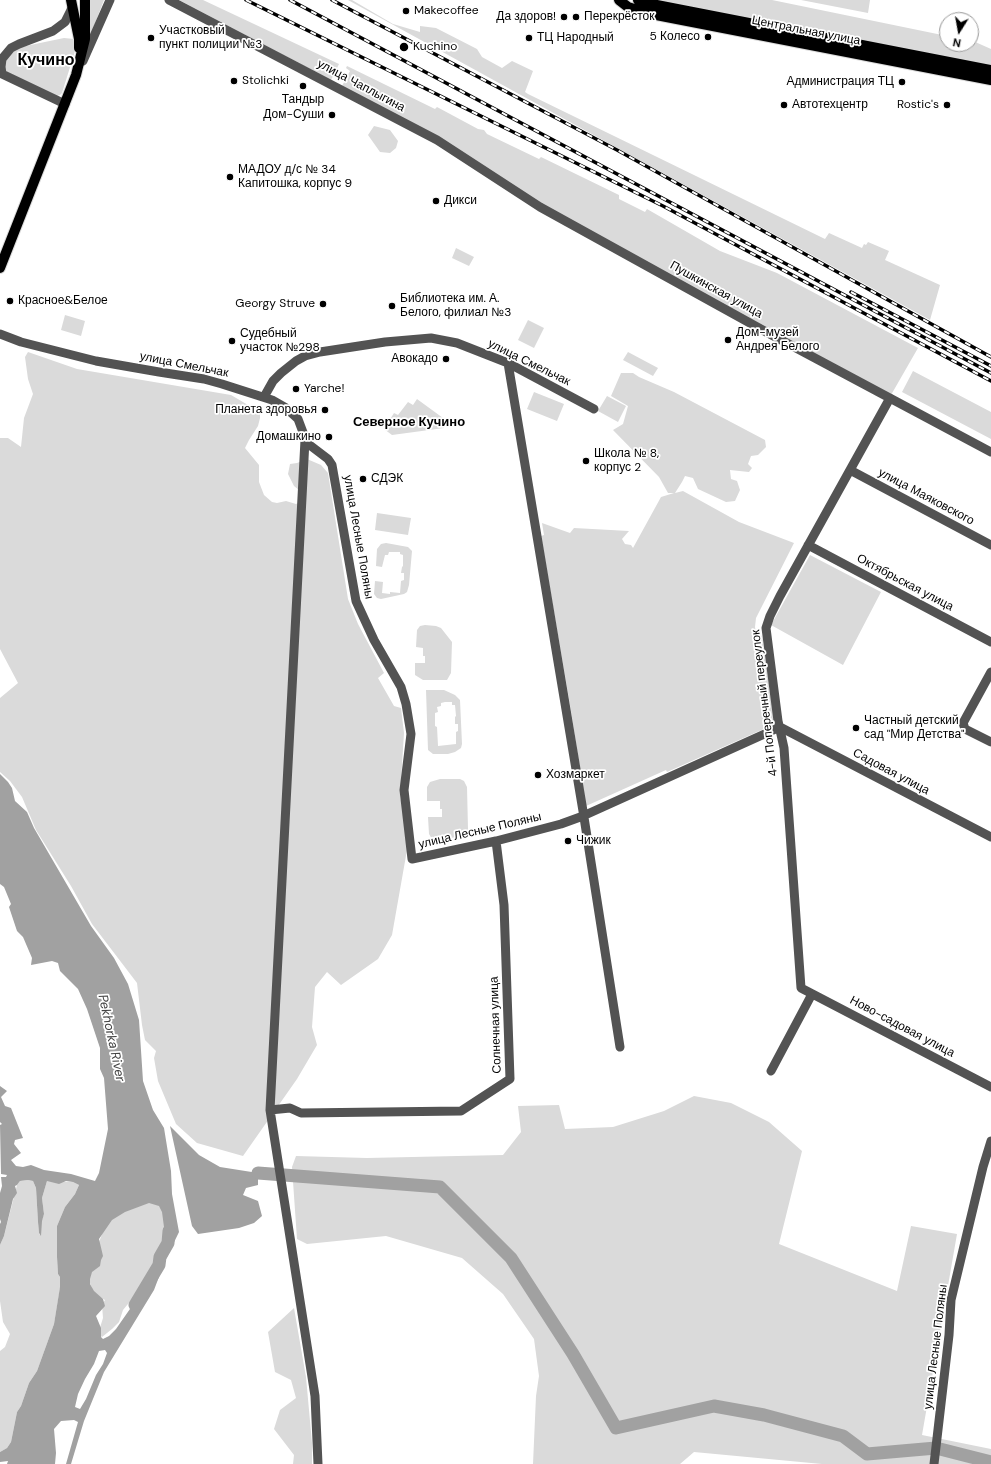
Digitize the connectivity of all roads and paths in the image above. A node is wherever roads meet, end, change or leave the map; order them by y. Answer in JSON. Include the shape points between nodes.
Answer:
{"nodes":[{"id":1,"x":85,"y":0,"type":"edge"},
{"id":2,"x":110,"y":0,"type":"edge"},
{"id":3,"x":169,"y":0,"type":"edge"},
{"id":4,"x":619,"y":0,"type":"edge"},
{"id":5,"x":638,"y":0,"type":"edge"},
{"id":6,"x":72,"y":4,"type":"edge"},
{"id":7,"x":821,"y":42,"type":"junction"},
{"id":8,"x":991,"y":70,"type":"edge"},
{"id":9,"x":76,"y":75,"type":"junction"},
{"id":10,"x":991,"y":80,"type":"edge"},
{"id":11,"x":71,"y":89,"type":"junction"},
{"id":12,"x":65,"y":104,"type":"junction"},
{"id":13,"x":536,"y":204,"type":"joint"},
{"id":14,"x":0,"y":268,"type":"edge"},
{"id":15,"x":0,"y":334,"type":"edge"},
{"id":16,"x":508,"y":363,"type":"junction"},
{"id":17,"x":264,"y":397,"type":"junction"},
{"id":18,"x":890,"y":398,"type":"junction"},
{"id":19,"x":594,"y":409,"type":"dead end"},
{"id":20,"x":305,"y":440,"type":"junction"},
{"id":21,"x":991,"y":452,"type":"edge"},
{"id":22,"x":850,"y":470,"type":"junction"},
{"id":23,"x":808,"y":545,"type":"junction"},
{"id":24,"x":991,"y":545,"type":"edge"},
{"id":25,"x":991,"y":642,"type":"edge"},
{"id":26,"x":991,"y":672,"type":"edge"},
{"id":27,"x":780,"y":727,"type":"junction"},
{"id":28,"x":991,"y":742,"type":"edge"},
{"id":29,"x":583,"y":816,"type":"junction"},
{"id":30,"x":991,"y":837,"type":"edge"},
{"id":31,"x":496,"y":841,"type":"junction"},
{"id":32,"x":801,"y":988,"type":"joint"},
{"id":33,"x":812,"y":994,"type":"junction"},
{"id":34,"x":620,"y":1048,"type":"dead end"},
{"id":35,"x":771,"y":1071,"type":"dead end"},
{"id":36,"x":991,"y":1087,"type":"edge"},
{"id":37,"x":270,"y":1110,"type":"junction"},
{"id":38,"x":991,"y":1141,"type":"edge"},
{"id":39,"x":318,"y":1464,"type":"edge"},
{"id":40,"x":934,"y":1464,"type":"edge"}],
"edges":[{"from":1,"to":9,"type":"main road","via":[[85,39]]},
{"from":2,"to":9,"type":"street"},
{"from":3,"to":13,"type":"street","name":"улица Чаплыгина","via":[[437,140]]},
{"from":4,"to":7,"type":"main road","name":"Центральная улица","via":[[628,7],[651,14]]},
{"from":5,"to":7,"type":"main road","name":"Центральная улица"},
{"from":6,"to":11,"type":"main road","via":[[79,45]]},
{"from":6,"to":12,"type":"street","via":[[65,22],[53,31],[11,48],[2,59],[1,67],[2,74]]},
{"from":7,"to":8,"type":"main road","name":"Центральная улица"},
{"from":7,"to":10,"type":"main road","name":"Центральная улица"},
{"from":9,"to":11,"type":"main road"},
{"from":11,"to":12,"type":"main road"},
{"from":12,"to":14,"type":"main road"},
{"from":13,"to":18,"type":"street","name":"Пушкинская улица"},
{"from":15,"to":17,"type":"street","name":"улица Смельчак","via":[[21,342],[96,361],[204,379]]},
{"from":16,"to":17,"type":"street","name":"улица Смельчак","via":[[475,350],[431,338],[394,341],[305,356],[273,381]]},
{"from":16,"to":19,"type":"street","name":"улица Смельчак"},
{"from":16,"to":29,"type":"street"},
{"from":17,"to":20,"type":"street","name":"улица Лесные Поляны","via":[[280,404],[294,415]]},
{"from":18,"to":21,"type":"street","name":"Пушкинская улица"},
{"from":18,"to":22,"type":"street","name":"4-й Поперечный переулок"},
{"from":20,"to":31,"type":"street","name":"улица Лесные Поляны","via":[[332,465],[356,601],[374,640],[401,687],[406,704],[411,734],[404,790],[412,859]]},
{"from":20,"to":37,"type":"street"},
{"from":22,"to":23,"type":"street","name":"4-й Поперечный переулок"},
{"from":22,"to":24,"type":"street","name":"улица Маяковского"},
{"from":23,"to":25,"type":"street","name":"Октябрьская улица"},
{"from":23,"to":27,"type":"street","name":"4-й Поперечный переулок","via":[[766,628]]},
{"from":26,"to":28,"type":"street","via":[[963,723],[965,729]]},
{"from":27,"to":29,"type":"street","name":"улица Лесные Поляны"},
{"from":27,"to":30,"type":"street","name":"Садовая улица"},
{"from":27,"to":32,"type":"street","name":"4-й Поперечный переулок","via":[[784,748]]},
{"from":29,"to":31,"type":"street","name":"улица Лесные Поляны"},
{"from":29,"to":34,"type":"street"},
{"from":31,"to":37,"type":"street","name":"Солнечная улица","via":[[504,905],[510,1079],[461,1111],[301,1113],[290,1108]]},
{"from":32,"to":33,"type":"street","name":"Ново-садовая улица"},
{"from":33,"to":35,"type":"street"},
{"from":33,"to":36,"type":"street","name":"Ново-садовая улица"},
{"from":37,"to":39,"type":"street","via":[[315,1396]]},
{"from":38,"to":40,"type":"street","name":"улица Лесные Поляны","via":[[951,1300]]}]}
